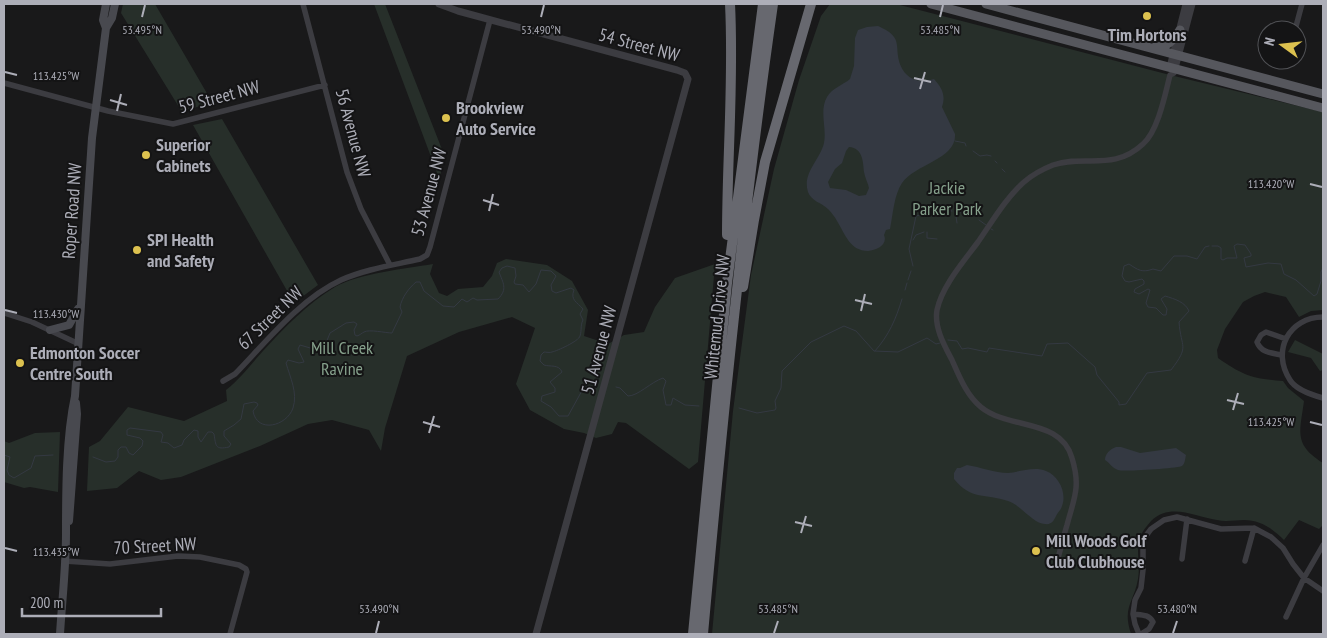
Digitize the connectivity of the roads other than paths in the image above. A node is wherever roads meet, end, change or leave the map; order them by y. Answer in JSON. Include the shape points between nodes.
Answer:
{"nodes":[{"id":1,"x":106,"y":4,"type":"edge"},
{"id":2,"x":115,"y":4,"type":"edge"},
{"id":3,"x":303,"y":4,"type":"edge"},
{"id":4,"x":439,"y":4,"type":"edge"},
{"id":5,"x":763,"y":4,"type":"edge"},
{"id":6,"x":773,"y":4,"type":"edge"},
{"id":7,"x":811,"y":4,"type":"edge"},
{"id":8,"x":816,"y":4,"type":"edge"},
{"id":9,"x":933,"y":4,"type":"edge"},
{"id":10,"x":955,"y":4,"type":"edge"},
{"id":11,"x":986,"y":4,"type":"edge"},
{"id":12,"x":1186,"y":4,"type":"edge"},
{"id":13,"x":1192,"y":4,"type":"edge"},
{"id":14,"x":1302,"y":4,"type":"edge"},
{"id":15,"x":730,"y":7,"type":"edge"},
{"id":16,"x":490,"y":20,"type":"junction"},
{"id":17,"x":1298,"y":20,"type":"edge"},
{"id":18,"x":106,"y":28,"type":"junction"},
{"id":19,"x":1180,"y":30,"type":"junction"},
{"id":20,"x":803,"y":31,"type":"junction"},
{"id":21,"x":1149,"y":47,"type":"junction"},
{"id":22,"x":1176,"y":54,"type":"junction"},
{"id":23,"x":1172,"y":70,"type":"junction"},
{"id":24,"x":686,"y":75,"type":"joint"},
{"id":25,"x":4,"y":83,"type":"edge"},
{"id":26,"x":325,"y":85,"type":"junction"},
{"id":27,"x":1323,"y":94,"type":"edge"},
{"id":28,"x":95,"y":108,"type":"junction"},
{"id":29,"x":1323,"y":108,"type":"edge"},
{"id":30,"x":426,"y":255,"type":"joint"},
{"id":31,"x":390,"y":265,"type":"junction"},
{"id":32,"x":727,"y":283,"type":"junction"},
{"id":33,"x":81,"y":303,"type":"junction"},
{"id":34,"x":4,"y":313,"type":"edge"},
{"id":35,"x":1323,"y":317,"type":"edge"},
{"id":36,"x":50,"y":330,"type":"junction"},
{"id":37,"x":1286,"y":339,"type":"junction"},
{"id":38,"x":79,"y":344,"type":"junction"},
{"id":39,"x":1282,"y":355,"type":"junction"},
{"id":40,"x":223,"y":381,"type":"dead end"},
{"id":41,"x":726,"y":384,"type":"junction"},
{"id":42,"x":1323,"y":398,"type":"edge"},
{"id":43,"x":1187,"y":519,"type":"junction"},
{"id":44,"x":1254,"y":528,"type":"junction"},
{"id":45,"x":1323,"y":545,"type":"edge"},
{"id":46,"x":1182,"y":558,"type":"dead end"},
{"id":47,"x":64,"y":561,"type":"junction"},
{"id":48,"x":1245,"y":561,"type":"dead end"},
{"id":49,"x":1056,"y":565,"type":"dead end"},
{"id":50,"x":1304,"y":578,"type":"junction"},
{"id":51,"x":1323,"y":590,"type":"edge"},
{"id":52,"x":1133,"y":614,"type":"junction"},
{"id":53,"x":1286,"y":617,"type":"dead end"},
{"id":54,"x":60,"y":634,"type":"edge"},
{"id":55,"x":230,"y":634,"type":"edge"},
{"id":56,"x":536,"y":634,"type":"edge"},
{"id":57,"x":693,"y":634,"type":"edge"},
{"id":58,"x":703,"y":634,"type":"edge"},
{"id":59,"x":1140,"y":634,"type":"edge"}],
"edges":[{"from":1,"to":18,"type":"main road","name":"Roper Road NW","via":[[103,20]]},
{"from":2,"to":18,"type":"main road","name":"Roper Road NW"},
{"from":3,"to":26,"type":"street","name":"56 Avenue NW"},
{"from":4,"to":16,"type":"street","name":"54 Street NW"},
{"from":5,"to":32,"type":"highway","name":"Whitemud Drive NW"},
{"from":6,"to":41,"type":"highway","name":"Whitemud Drive NW"},
{"from":7,"to":20,"type":"highway"},
{"from":8,"to":20,"type":"highway"},
{"from":9,"to":10,"type":"main road"},
{"from":9,"to":23,"type":"main road"},
{"from":11,"to":21,"type":"main road"},
{"from":12,"to":19,"type":"street"},
{"from":13,"to":22,"type":"street"},
{"from":14,"to":17,"type":"street"},
{"from":15,"to":32,"type":"highway"},
{"from":16,"to":24,"type":"street","name":"54 Street NW"},
{"from":16,"to":30,"type":"street","name":"53 Avenue NW"},
{"from":18,"to":28,"type":"main road","name":"Roper Road NW"},
{"from":19,"to":21,"type":"main road","via":[[1168,45]]},
{"from":19,"to":22,"type":"street"},
{"from":20,"to":41,"type":"highway","via":[[765,162]]},
{"from":21,"to":22,"type":"main road"},
{"from":22,"to":23,"type":"street"},
{"from":22,"to":27,"type":"main road"},
{"from":23,"to":29,"type":"main road"},
{"from":23,"to":49,"type":"street","via":[[1152,131],[1142,145],[1122,158],[1066,162],[1032,176],[1014,192],[944,292],[937,311],[938,328],[973,399],[982,408],[1005,419],[1059,436],[1070,451],[1076,488]]},
{"from":24,"to":56,"type":"street","name":"51 Avenue NW","via":[[688,83]]},
{"from":25,"to":28,"type":"street","name":"59 Street NW"},
{"from":26,"to":28,"type":"street","name":"59 Street NW","via":[[173,124]]},
{"from":26,"to":31,"type":"street","name":"56 Avenue NW","via":[[346,172]]},
{"from":28,"to":33,"type":"main road","name":"Roper Road NW"},
{"from":30,"to":31,"type":"street","name":"67 Street NW"},
{"from":31,"to":40,"type":"street","name":"67 Street NW","via":[[342,280],[309,300],[235,374]]},
{"from":32,"to":57,"type":"highway","name":"Whitemud Drive NW"},
{"from":33,"to":36,"type":"main road","via":[[69,325]]},
{"from":33,"to":38,"type":"main road","name":"Roper Road NW"},
{"from":34,"to":36,"type":"street"},
{"from":35,"to":37,"type":"street","via":[[1307,319],[1296,325]]},
{"from":36,"to":38,"type":"street"},
{"from":37,"to":39,"type":"street"},
{"from":37,"to":39,"type":"street","via":[[1266,332],[1257,342],[1264,351]]},
{"from":38,"to":47,"type":"main road","name":"Roper Road NW","via":[[71,414]]},
{"from":39,"to":42,"type":"street","via":[[1290,382]]},
{"from":41,"to":58,"type":"highway","name":"Whitemud Drive NW"},
{"from":43,"to":44,"type":"street","via":[[1221,529]]},
{"from":43,"to":46,"type":"street"},
{"from":43,"to":52,"type":"street","via":[[1164,520],[1145,538],[1141,588]]},
{"from":44,"to":48,"type":"street"},
{"from":44,"to":50,"type":"street","via":[[1283,548]]},
{"from":45,"to":50,"type":"street"},
{"from":47,"to":54,"type":"main road","name":"Roper Road NW"},
{"from":47,"to":55,"type":"street","name":"70 Street NW","via":[[110,564],[178,556],[240,565],[246,570],[246,576]]},
{"from":50,"to":51,"type":"street"},
{"from":50,"to":53,"type":"street"},
{"from":52,"to":59,"type":"street"},
{"from":52,"to":59,"type":"street","via":[[1147,616],[1153,622],[1149,630]]}]}
